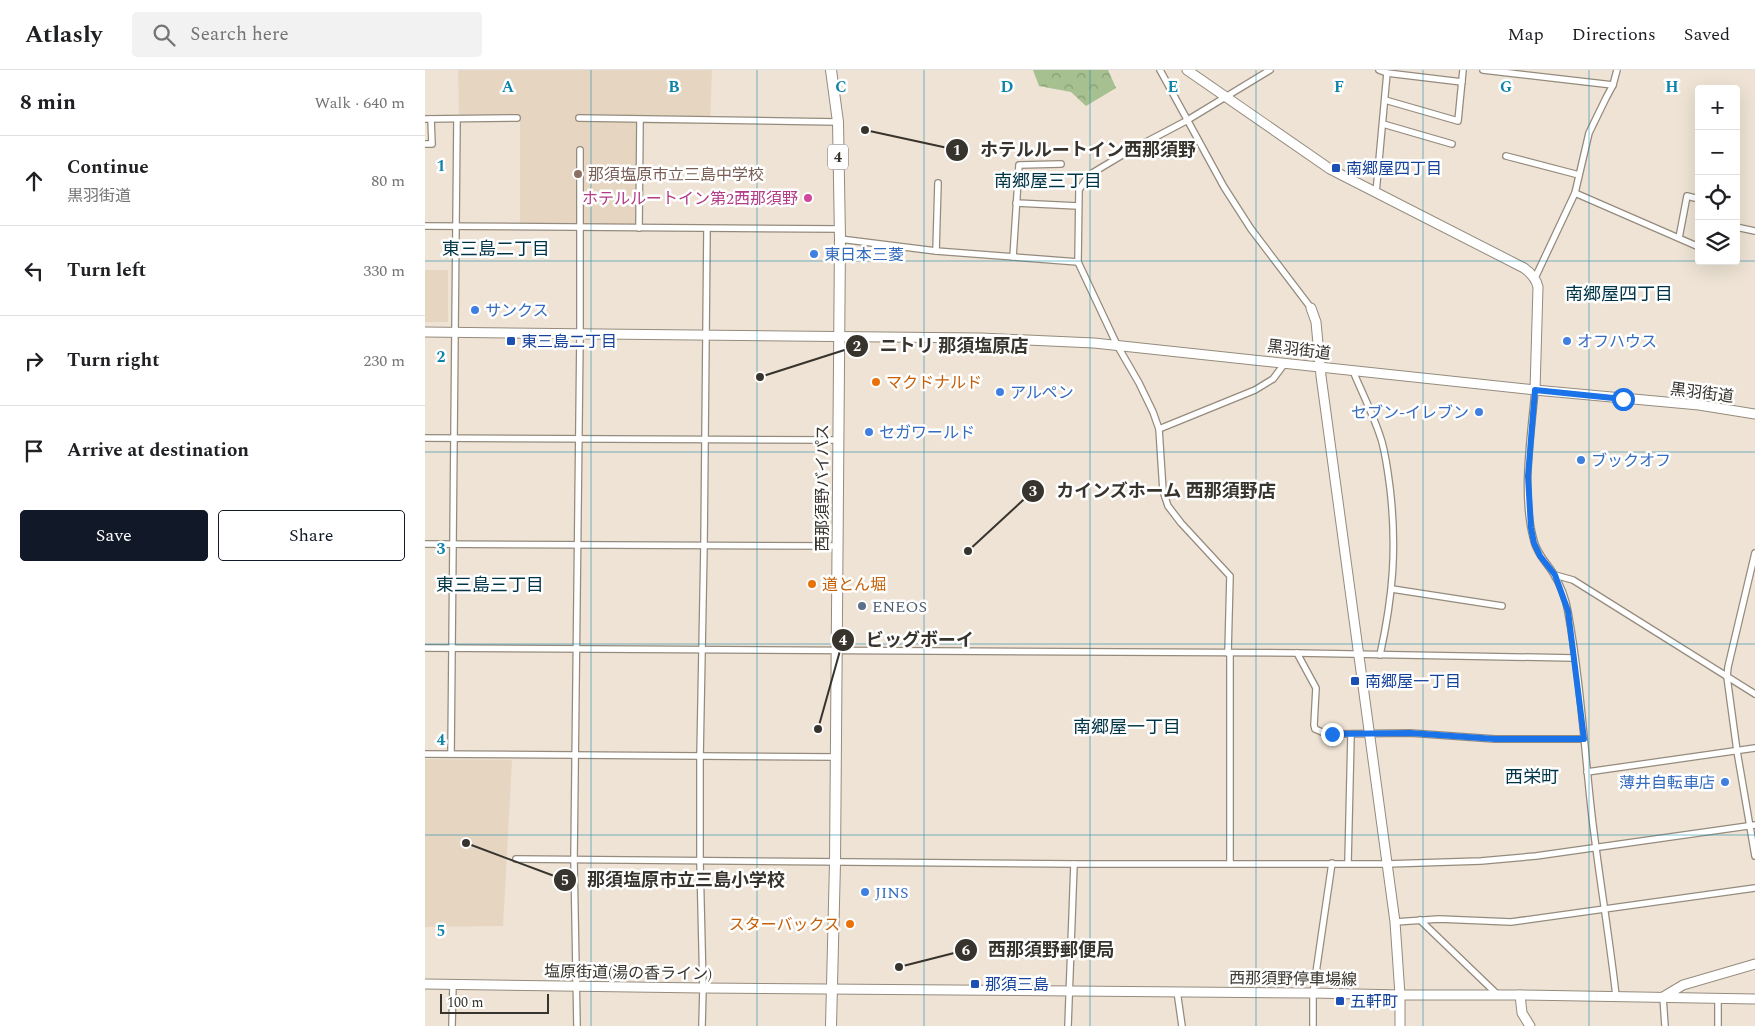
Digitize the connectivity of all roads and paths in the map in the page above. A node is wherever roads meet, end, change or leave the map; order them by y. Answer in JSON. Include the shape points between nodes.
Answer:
{"nodes":[{"id":1,"x":831,"y":70,"type":"edge"},
{"id":2,"x":1161,"y":70,"type":"edge"},
{"id":3,"x":1187,"y":70,"type":"edge"},
{"id":4,"x":1271,"y":70,"type":"edge"},
{"id":5,"x":1379,"y":70,"type":"edge"},
{"id":6,"x":1463,"y":70,"type":"edge"},
{"id":7,"x":1483,"y":70,"type":"edge"},
{"id":8,"x":1617,"y":70,"type":"edge"},
{"id":9,"x":1387,"y":73,"type":"junction"},
{"id":10,"x":1462,"y":82,"type":"junction"},
{"id":11,"x":1613,"y":86,"type":"junction"},
{"id":12,"x":1225,"y":98,"type":"junction"},
{"id":13,"x":1385,"y":100,"type":"junction"},
{"id":14,"x":517,"y":118,"type":"dead end"},
{"id":15,"x":579,"y":118,"type":"dead end"},
{"id":16,"x":428,"y":119,"type":"edge"},
{"id":17,"x":457,"y":119,"type":"junction"},
{"id":18,"x":640,"y":120,"type":"junction"},
{"id":19,"x":1187,"y":120,"type":"junction"},
{"id":20,"x":838,"y":122,"type":"junction"},
{"id":21,"x":1383,"y":124,"type":"junction"},
{"id":22,"x":425,"y":144,"type":"edge"},
{"id":23,"x":1452,"y":144,"type":"dead end"},
{"id":24,"x":580,"y":150,"type":"dead end"},
{"id":25,"x":1506,"y":156,"type":"dead end"},
{"id":26,"x":1061,"y":164,"type":"dead end"},
{"id":27,"x":1579,"y":175,"type":"junction"},
{"id":28,"x":938,"y":183,"type":"dead end"},
{"id":29,"x":1376,"y":193,"type":"junction"},
{"id":30,"x":1575,"y":193,"type":"junction"},
{"id":31,"x":1695,"y":198,"type":"edge"},
{"id":32,"x":1017,"y":204,"type":"junction"},
{"id":33,"x":1078,"y":206,"type":"junction"},
{"id":34,"x":425,"y":226,"type":"edge"},
{"id":35,"x":455,"y":226,"type":"junction"},
{"id":36,"x":580,"y":228,"type":"junction"},
{"id":37,"x":639,"y":228,"type":"junction"},
{"id":38,"x":1740,"y":228,"type":"edge"},
{"id":39,"x":707,"y":229,"type":"junction"},
{"id":40,"x":1755,"y":231,"type":"edge"},
{"id":41,"x":840,"y":234,"type":"junction"},
{"id":42,"x":1679,"y":238,"type":"junction"},
{"id":43,"x":1695,"y":245,"type":"edge"},
{"id":44,"x":936,"y":251,"type":"junction"},
{"id":45,"x":1013,"y":257,"type":"junction"},
{"id":46,"x":1078,"y":262,"type":"junction"},
{"id":47,"x":1535,"y":278,"type":"junction"},
{"id":48,"x":1311,"y":308,"type":"joint"},
{"id":49,"x":425,"y":332,"type":"edge"},
{"id":50,"x":454,"y":332,"type":"junction"},
{"id":51,"x":581,"y":335,"type":"junction"},
{"id":52,"x":705,"y":336,"type":"junction"},
{"id":53,"x":838,"y":338,"type":"junction"},
{"id":54,"x":1117,"y":345,"type":"junction"},
{"id":55,"x":1285,"y":362,"type":"junction"},
{"id":56,"x":1320,"y":366,"type":"junction"},
{"id":57,"x":1353,"y":371,"type":"junction"},
{"id":58,"x":1535,"y":390,"type":"junction"},
{"id":59,"x":1755,"y":414,"type":"edge"},
{"id":60,"x":1159,"y":429,"type":"junction"},
{"id":61,"x":425,"y":438,"type":"edge"},
{"id":62,"x":453,"y":438,"type":"junction"},
{"id":63,"x":578,"y":438,"type":"junction"},
{"id":64,"x":705,"y":440,"type":"junction"},
{"id":65,"x":837,"y":440,"type":"junction"},
{"id":66,"x":452,"y":543,"type":"junction"},
{"id":67,"x":425,"y":544,"type":"edge"},
{"id":68,"x":577,"y":546,"type":"junction"},
{"id":69,"x":704,"y":546,"type":"junction"},
{"id":70,"x":837,"y":546,"type":"junction"},
{"id":71,"x":1755,"y":553,"type":"edge"},
{"id":72,"x":1555,"y":575,"type":"junction"},
{"id":73,"x":1392,"y":588,"type":"junction"},
{"id":74,"x":1501,"y":606,"type":"dead end"},
{"id":75,"x":425,"y":648,"type":"edge"},
{"id":76,"x":451,"y":648,"type":"junction"},
{"id":77,"x":576,"y":649,"type":"junction"},
{"id":78,"x":702,"y":651,"type":"junction"},
{"id":79,"x":836,"y":651,"type":"junction"},
{"id":80,"x":1297,"y":652,"type":"junction"},
{"id":81,"x":1229,"y":653,"type":"junction"},
{"id":82,"x":1359,"y":653,"type":"junction"},
{"id":83,"x":1380,"y":655,"type":"junction"},
{"id":84,"x":1575,"y":658,"type":"junction"},
{"id":85,"x":1727,"y":677,"type":"junction"},
{"id":86,"x":1755,"y":694,"type":"edge"},
{"id":87,"x":1370,"y":734,"type":"junction"},
{"id":88,"x":1351,"y":735,"type":"junction"},
{"id":89,"x":1584,"y":739,"type":"junction"},
{"id":90,"x":1755,"y":748,"type":"edge"},
{"id":91,"x":1737,"y":751,"type":"junction"},
{"id":92,"x":425,"y":754,"type":"edge"},
{"id":93,"x":451,"y":754,"type":"junction"},
{"id":94,"x":575,"y":756,"type":"junction"},
{"id":95,"x":700,"y":757,"type":"junction"},
{"id":96,"x":835,"y":757,"type":"junction"},
{"id":97,"x":1587,"y":772,"type":"junction"},
{"id":98,"x":1753,"y":825,"type":"edge"},
{"id":99,"x":1596,"y":847,"type":"junction"},
{"id":100,"x":1755,"y":855,"type":"edge"},
{"id":101,"x":516,"y":859,"type":"dead end"},
{"id":102,"x":574,"y":859,"type":"junction"},
{"id":103,"x":700,"y":862,"type":"junction"},
{"id":104,"x":1348,"y":862,"type":"junction"},
{"id":105,"x":835,"y":863,"type":"junction"},
{"id":106,"x":1231,"y":863,"type":"junction"},
{"id":107,"x":1332,"y":863,"type":"junction"},
{"id":108,"x":1074,"y":864,"type":"junction"},
{"id":109,"x":1387,"y":864,"type":"junction"},
{"id":110,"x":1755,"y":888,"type":"edge"},
{"id":111,"x":1605,"y":908,"type":"junction"},
{"id":112,"x":1420,"y":920,"type":"junction"},
{"id":113,"x":1395,"y":922,"type":"junction"},
{"id":114,"x":1755,"y":964,"type":"edge"},
{"id":115,"x":425,"y":984,"type":"edge"},
{"id":116,"x":453,"y":984,"type":"junction"},
{"id":117,"x":576,"y":986,"type":"junction"},
{"id":118,"x":703,"y":988,"type":"junction"},
{"id":119,"x":831,"y":990,"type":"junction"},
{"id":120,"x":1069,"y":991,"type":"junction"},
{"id":121,"x":1177,"y":991,"type":"junction"},
{"id":122,"x":1313,"y":993,"type":"junction"},
{"id":123,"x":1498,"y":995,"type":"junction"},
{"id":124,"x":1520,"y":995,"type":"junction"},
{"id":125,"x":1400,"y":996,"type":"junction"},
{"id":126,"x":1616,"y":996,"type":"junction"},
{"id":127,"x":1663,"y":997,"type":"junction"},
{"id":128,"x":1718,"y":998,"type":"junction"},
{"id":129,"x":1755,"y":999,"type":"edge"},
{"id":130,"x":453,"y":1026,"type":"edge"},
{"id":131,"x":577,"y":1026,"type":"edge"},
{"id":132,"x":702,"y":1026,"type":"edge"},
{"id":133,"x":831,"y":1026,"type":"edge"},
{"id":134,"x":1068,"y":1026,"type":"edge"},
{"id":135,"x":1182,"y":1026,"type":"edge"},
{"id":136,"x":1313,"y":1026,"type":"edge"},
{"id":137,"x":1401,"y":1026,"type":"edge"},
{"id":138,"x":1530,"y":1026,"type":"edge"},
{"id":139,"x":1665,"y":1026,"type":"edge"},
{"id":140,"x":1718,"y":1026,"type":"edge"}],
"edges":[{"from":1,"to":20,"type":"highway","name":"西那須野バイパス","number":"4"},
{"from":2,"to":19,"type":"street"},
{"from":3,"to":12,"type":"street"},
{"from":4,"to":12,"type":"street"},
{"from":5,"to":9,"type":"street"},
{"from":6,"to":10,"type":"street"},
{"from":7,"to":11,"type":"street"},
{"from":8,"to":11,"type":"street"},
{"from":9,"to":10,"type":"street"},
{"from":9,"to":13,"type":"street"},
{"from":10,"to":13,"type":"street","via":[[1458,121]]},
{"from":11,"to":27,"type":"street","via":[[1589,133]]},
{"from":12,"to":19,"type":"street"},
{"from":12,"to":29,"type":"street","via":[[1317,162]]},
{"from":13,"to":21,"type":"street"},
{"from":14,"to":17,"type":"street"},
{"from":15,"to":18,"type":"street"},
{"from":16,"to":17,"type":"street"},
{"from":16,"to":22,"type":"street","via":[[432,144]]},
{"from":17,"to":35,"type":"street"},
{"from":18,"to":20,"type":"street"},
{"from":18,"to":37,"type":"street"},
{"from":19,"to":33,"type":"street","via":[[1089,175],[1079,190]]},
{"from":19,"to":48,"type":"street","via":[[1251,228]]},
{"from":20,"to":41,"type":"highway","name":"西那須野バイパス","number":"4"},
{"from":21,"to":23,"type":"street"},
{"from":21,"to":29,"type":"street"},
{"from":24,"to":36,"type":"street"},
{"from":25,"to":27,"type":"street"},
{"from":26,"to":32,"type":"street","via":[[1019,165]]},
{"from":27,"to":30,"type":"street"},
{"from":28,"to":44,"type":"street"},
{"from":29,"to":47,"type":"street","via":[[1524,268]]},
{"from":30,"to":42,"type":"street"},
{"from":30,"to":47,"type":"street"},
{"from":31,"to":42,"type":"street","via":[[1687,196]]},
{"from":32,"to":33,"type":"street"},
{"from":32,"to":45,"type":"street"},
{"from":33,"to":46,"type":"street"},
{"from":34,"to":35,"type":"street"},
{"from":35,"to":36,"type":"street"},
{"from":35,"to":50,"type":"street"},
{"from":36,"to":37,"type":"street"},
{"from":36,"to":51,"type":"street"},
{"from":37,"to":39,"type":"street"},
{"from":38,"to":40,"type":"street"},
{"from":39,"to":41,"type":"street"},
{"from":39,"to":52,"type":"street"},
{"from":41,"to":44,"type":"street"},
{"from":41,"to":53,"type":"highway","name":"西那須野バイパス","number":"4"},
{"from":42,"to":43,"type":"street"},
{"from":44,"to":45,"type":"street"},
{"from":45,"to":46,"type":"street"},
{"from":46,"to":54,"type":"street"},
{"from":47,"to":58,"type":"street","via":[[1538,287]]},
{"from":48,"to":56,"type":"street","via":[[1317,329]]},
{"from":49,"to":50,"type":"street","name":"黒羽街道"},
{"from":50,"to":51,"type":"street","name":"黒羽街道"},
{"from":50,"to":62,"type":"street"},
{"from":51,"to":52,"type":"street","name":"黒羽街道"},
{"from":51,"to":63,"type":"street"},
{"from":52,"to":53,"type":"street","name":"黒羽街道"},
{"from":52,"to":64,"type":"street"},
{"from":53,"to":54,"type":"street","name":"黒羽街道","via":[[981,338]]},
{"from":53,"to":65,"type":"highway","name":"西那須野バイパス","number":"4"},
{"from":54,"to":55,"type":"street","name":"黒羽街道"},
{"from":54,"to":60,"type":"street","via":[[1139,383]]},
{"from":55,"to":56,"type":"street","name":"黒羽街道"},
{"from":55,"to":60,"type":"street","via":[[1273,379],[1255,390]]},
{"from":56,"to":57,"type":"street","name":"黒羽街道"},
{"from":56,"to":82,"type":"street"},
{"from":57,"to":58,"type":"street","name":"黒羽街道"},
{"from":57,"to":73,"type":"street","via":[[1386,461],[1393,517]]},
{"from":58,"to":59,"type":"street","name":"黒羽街道","via":[[1699,405]]},
{"from":58,"to":72,"type":"street","via":[[1528,476],[1531,528],[1540,556]]},
{"from":60,"to":81,"type":"street","via":[[1163,491],[1168,506],[1230,576]]},
{"from":61,"to":62,"type":"street"},
{"from":62,"to":63,"type":"street"},
{"from":62,"to":66,"type":"street"},
{"from":63,"to":64,"type":"street"},
{"from":63,"to":68,"type":"street"},
{"from":64,"to":65,"type":"street"},
{"from":64,"to":69,"type":"street"},
{"from":65,"to":70,"type":"highway","name":"西那須野バイパス","number":"4"},
{"from":66,"to":67,"type":"street"},
{"from":66,"to":68,"type":"street"},
{"from":66,"to":76,"type":"street"},
{"from":68,"to":69,"type":"street"},
{"from":68,"to":77,"type":"street"},
{"from":69,"to":70,"type":"street"},
{"from":69,"to":78,"type":"street"},
{"from":70,"to":79,"type":"highway","name":"西那須野バイパス","number":"4"},
{"from":71,"to":85,"type":"street"},
{"from":72,"to":84,"type":"street","via":[[1568,611]]},
{"from":72,"to":85,"type":"street","via":[[1573,580]]},
{"from":73,"to":74,"type":"street"},
{"from":73,"to":83,"type":"street"},
{"from":75,"to":76,"type":"street"},
{"from":76,"to":77,"type":"street"},
{"from":76,"to":93,"type":"street"},
{"from":77,"to":78,"type":"street"},
{"from":77,"to":94,"type":"street"},
{"from":78,"to":79,"type":"street"},
{"from":78,"to":95,"type":"street"},
{"from":79,"to":81,"type":"street"},
{"from":79,"to":96,"type":"highway","name":"西那須野バイパス","number":"4"},
{"from":80,"to":81,"type":"street"},
{"from":80,"to":82,"type":"street"},
{"from":80,"to":88,"type":"street","via":[[1315,688],[1315,729]]},
{"from":81,"to":106,"type":"street"},
{"from":82,"to":83,"type":"street"},
{"from":82,"to":87,"type":"street"},
{"from":83,"to":84,"type":"street"},
{"from":84,"to":89,"type":"street"},
{"from":85,"to":86,"type":"street"},
{"from":85,"to":91,"type":"street"},
{"from":87,"to":88,"type":"street"},
{"from":87,"to":89,"type":"street"},
{"from":87,"to":109,"type":"street"},
{"from":88,"to":104,"type":"street"},
{"from":89,"to":97,"type":"street"},
{"from":90,"to":91,"type":"street"},
{"from":91,"to":97,"type":"street"},
{"from":91,"to":98,"type":"street"},
{"from":92,"to":93,"type":"street"},
{"from":93,"to":94,"type":"street"},
{"from":94,"to":95,"type":"street"},
{"from":94,"to":102,"type":"street"},
{"from":95,"to":96,"type":"street"},
{"from":95,"to":103,"type":"street"},
{"from":96,"to":105,"type":"highway","name":"西那須野バイパス","number":"4"},
{"from":97,"to":99,"type":"street"},
{"from":98,"to":99,"type":"street"},
{"from":98,"to":100,"type":"street"},
{"from":99,"to":109,"type":"street","via":[[1499,860]]},
{"from":99,"to":111,"type":"street"},
{"from":101,"to":102,"type":"street"},
{"from":102,"to":103,"type":"street"},
{"from":102,"to":117,"type":"street"},
{"from":103,"to":105,"type":"street"},
{"from":103,"to":118,"type":"street"},
{"from":104,"to":107,"type":"street"},
{"from":104,"to":109,"type":"street"},
{"from":105,"to":108,"type":"street"},
{"from":105,"to":119,"type":"highway","name":"西那須野バイパス","number":"4"},
{"from":106,"to":107,"type":"street"},
{"from":106,"to":108,"type":"street"},
{"from":107,"to":122,"type":"street"},
{"from":108,"to":120,"type":"street"},
{"from":109,"to":113,"type":"street"},
{"from":110,"to":111,"type":"street"},
{"from":111,"to":112,"type":"street","via":[[1511,922]]},
{"from":111,"to":126,"type":"street"},
{"from":112,"to":113,"type":"street"},
{"from":112,"to":123,"type":"street"},
{"from":113,"to":125,"type":"street"},
{"from":114,"to":127,"type":"street","via":[[1683,985]]},
{"from":115,"to":116,"type":"street","name":"塩原街道(湯の香ライン)"},
{"from":116,"to":117,"type":"street","name":"塩原街道(湯の香ライン)"},
{"from":116,"to":130,"type":"street"},
{"from":117,"to":118,"type":"street","name":"塩原街道(湯の香ライン)"},
{"from":117,"to":131,"type":"street"},
{"from":118,"to":119,"type":"street","name":"塩原街道(湯の香ライン)"},
{"from":118,"to":132,"type":"street"},
{"from":119,"to":120,"type":"street","name":"西那須野停車場線"},
{"from":119,"to":133,"type":"highway","name":"西那須野バイパス","number":"4"},
{"from":120,"to":121,"type":"street","name":"西那須野停車場線"},
{"from":120,"to":134,"type":"street"},
{"from":121,"to":122,"type":"street","name":"西那須野停車場線"},
{"from":121,"to":135,"type":"street"},
{"from":122,"to":125,"type":"street","name":"西那須野停車場線"},
{"from":122,"to":136,"type":"street"},
{"from":123,"to":124,"type":"street","name":"西那須野停車場線"},
{"from":123,"to":125,"type":"street","name":"西那須野停車場線"},
{"from":124,"to":126,"type":"street","name":"西那須野停車場線"},
{"from":124,"to":138,"type":"street","via":[[1522,1013]]},
{"from":125,"to":137,"type":"street"},
{"from":126,"to":127,"type":"street","name":"西那須野停車場線"},
{"from":127,"to":128,"type":"street","name":"西那須野停車場線"},
{"from":127,"to":139,"type":"street"},
{"from":128,"to":129,"type":"street","name":"西那須野停車場線"},
{"from":128,"to":140,"type":"street"}]}
